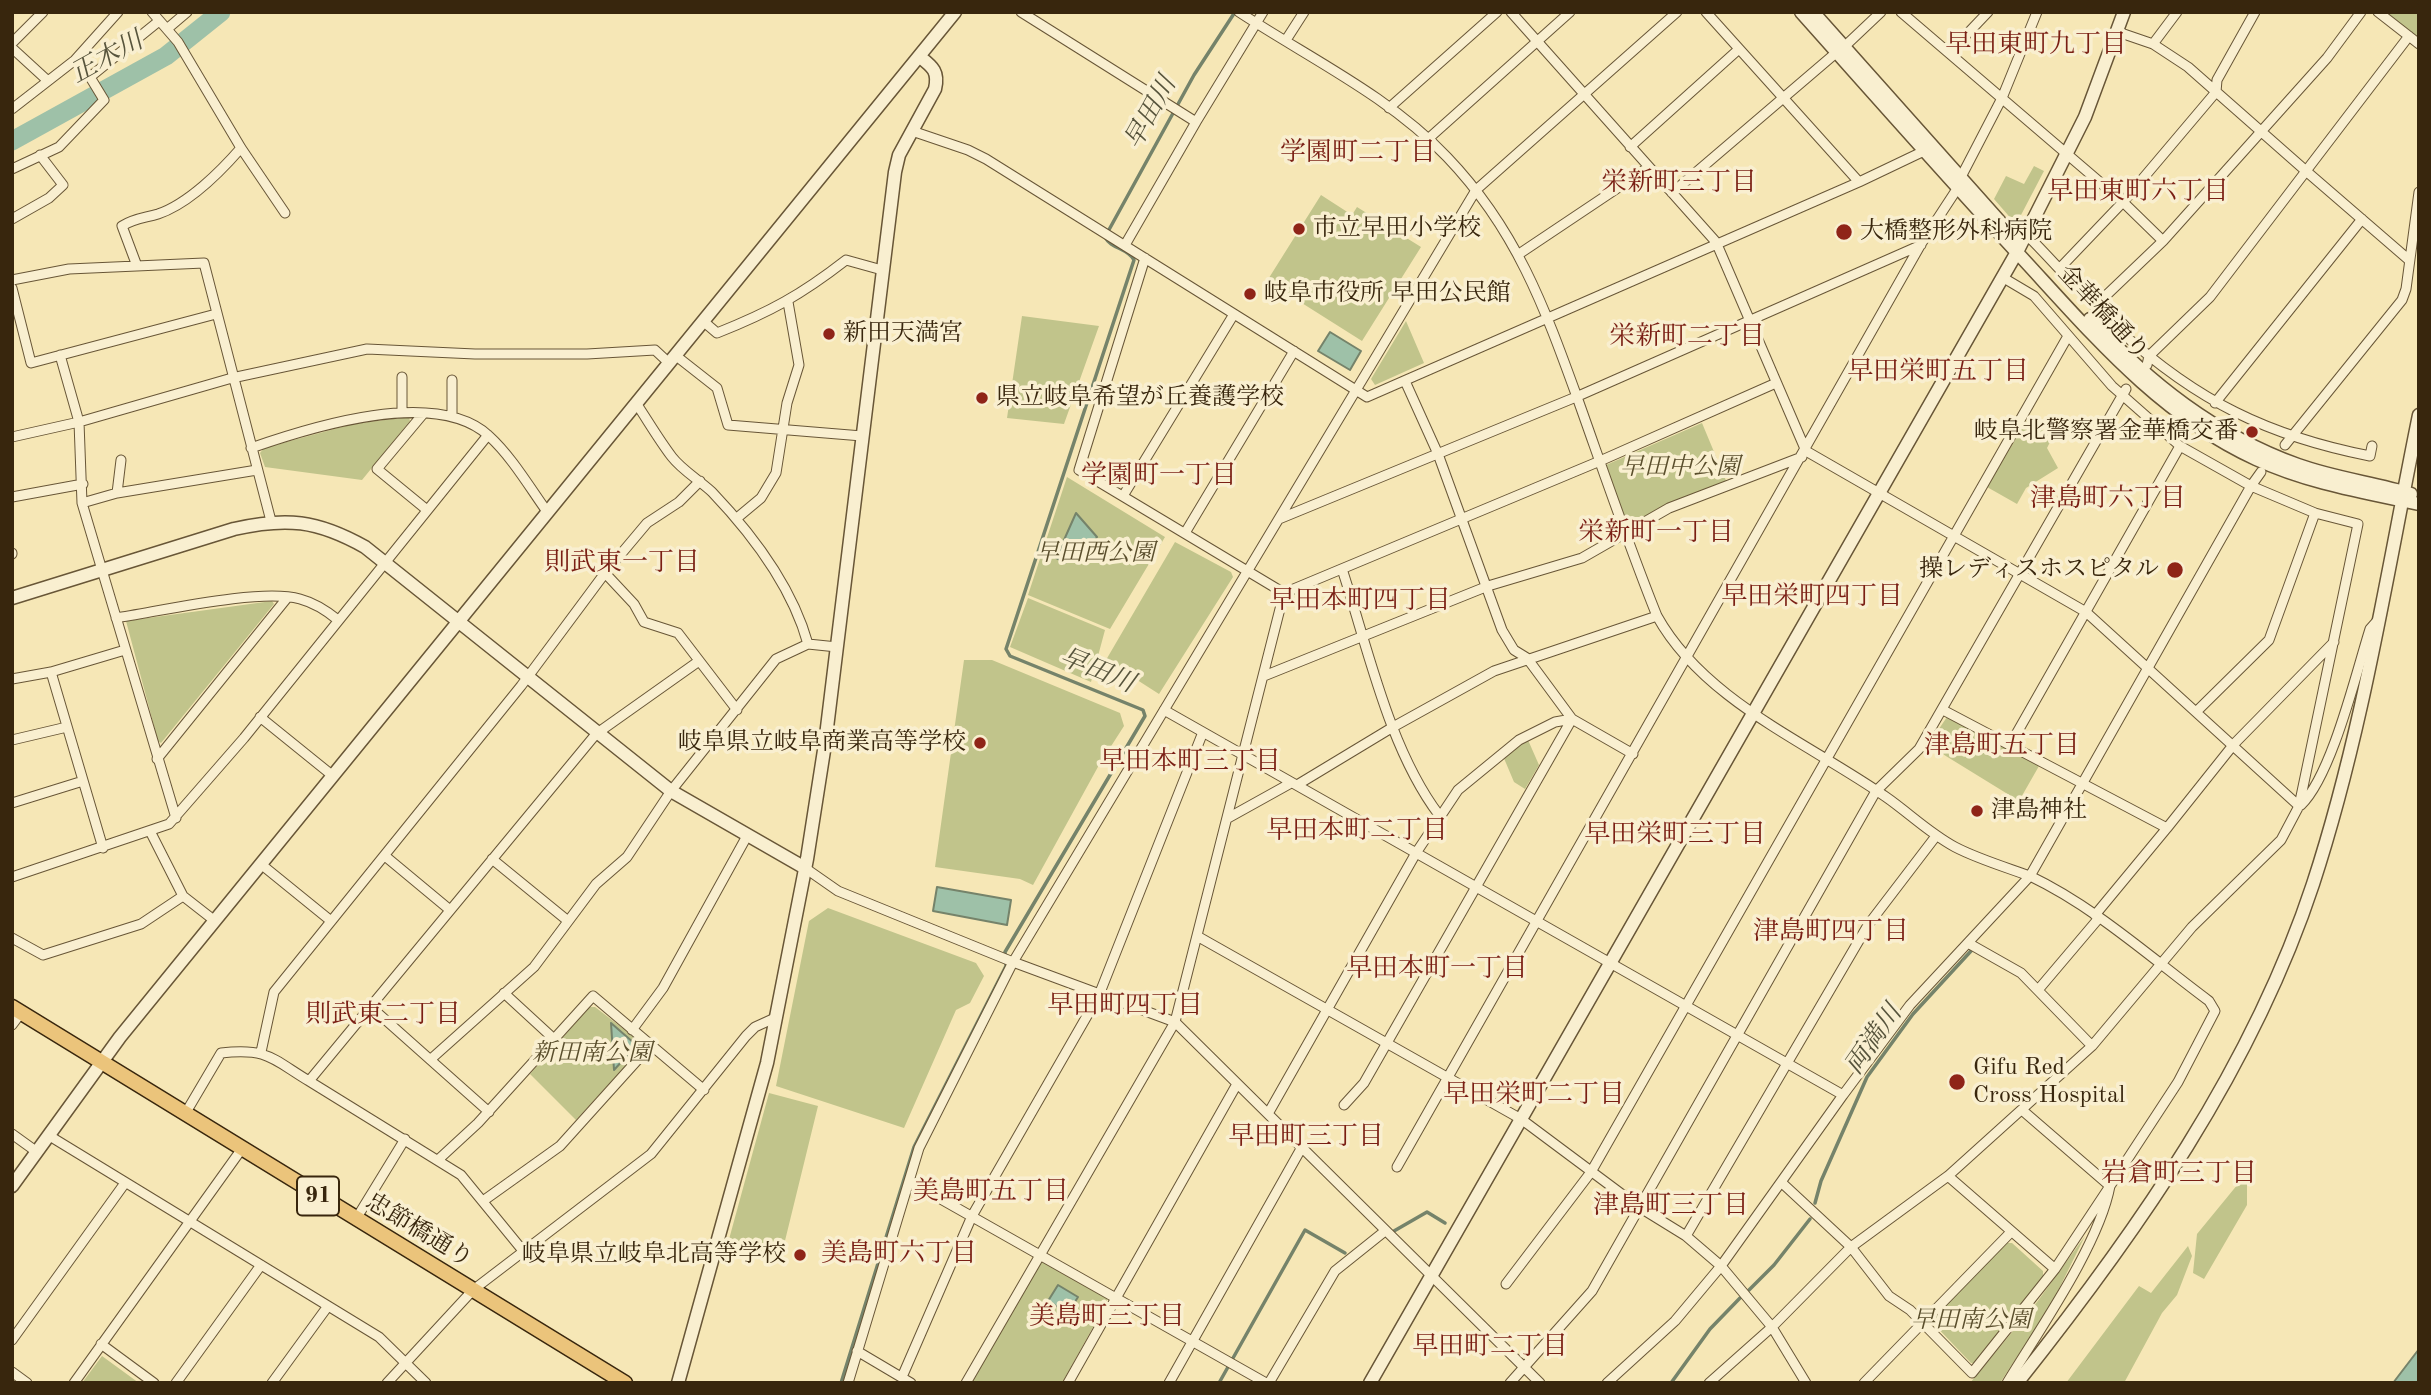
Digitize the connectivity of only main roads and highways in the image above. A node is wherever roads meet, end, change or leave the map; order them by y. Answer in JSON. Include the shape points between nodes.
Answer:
{"nodes":[{"id":1,"x":15,"y":1015,"type":"edge"},
{"id":2,"x":625,"y":1383,"type":"edge"}],
"edges":[{"from":1,"to":2,"type":"main road","name":"忠節橋通り","number":"91","via":[[102,1062]]}]}
